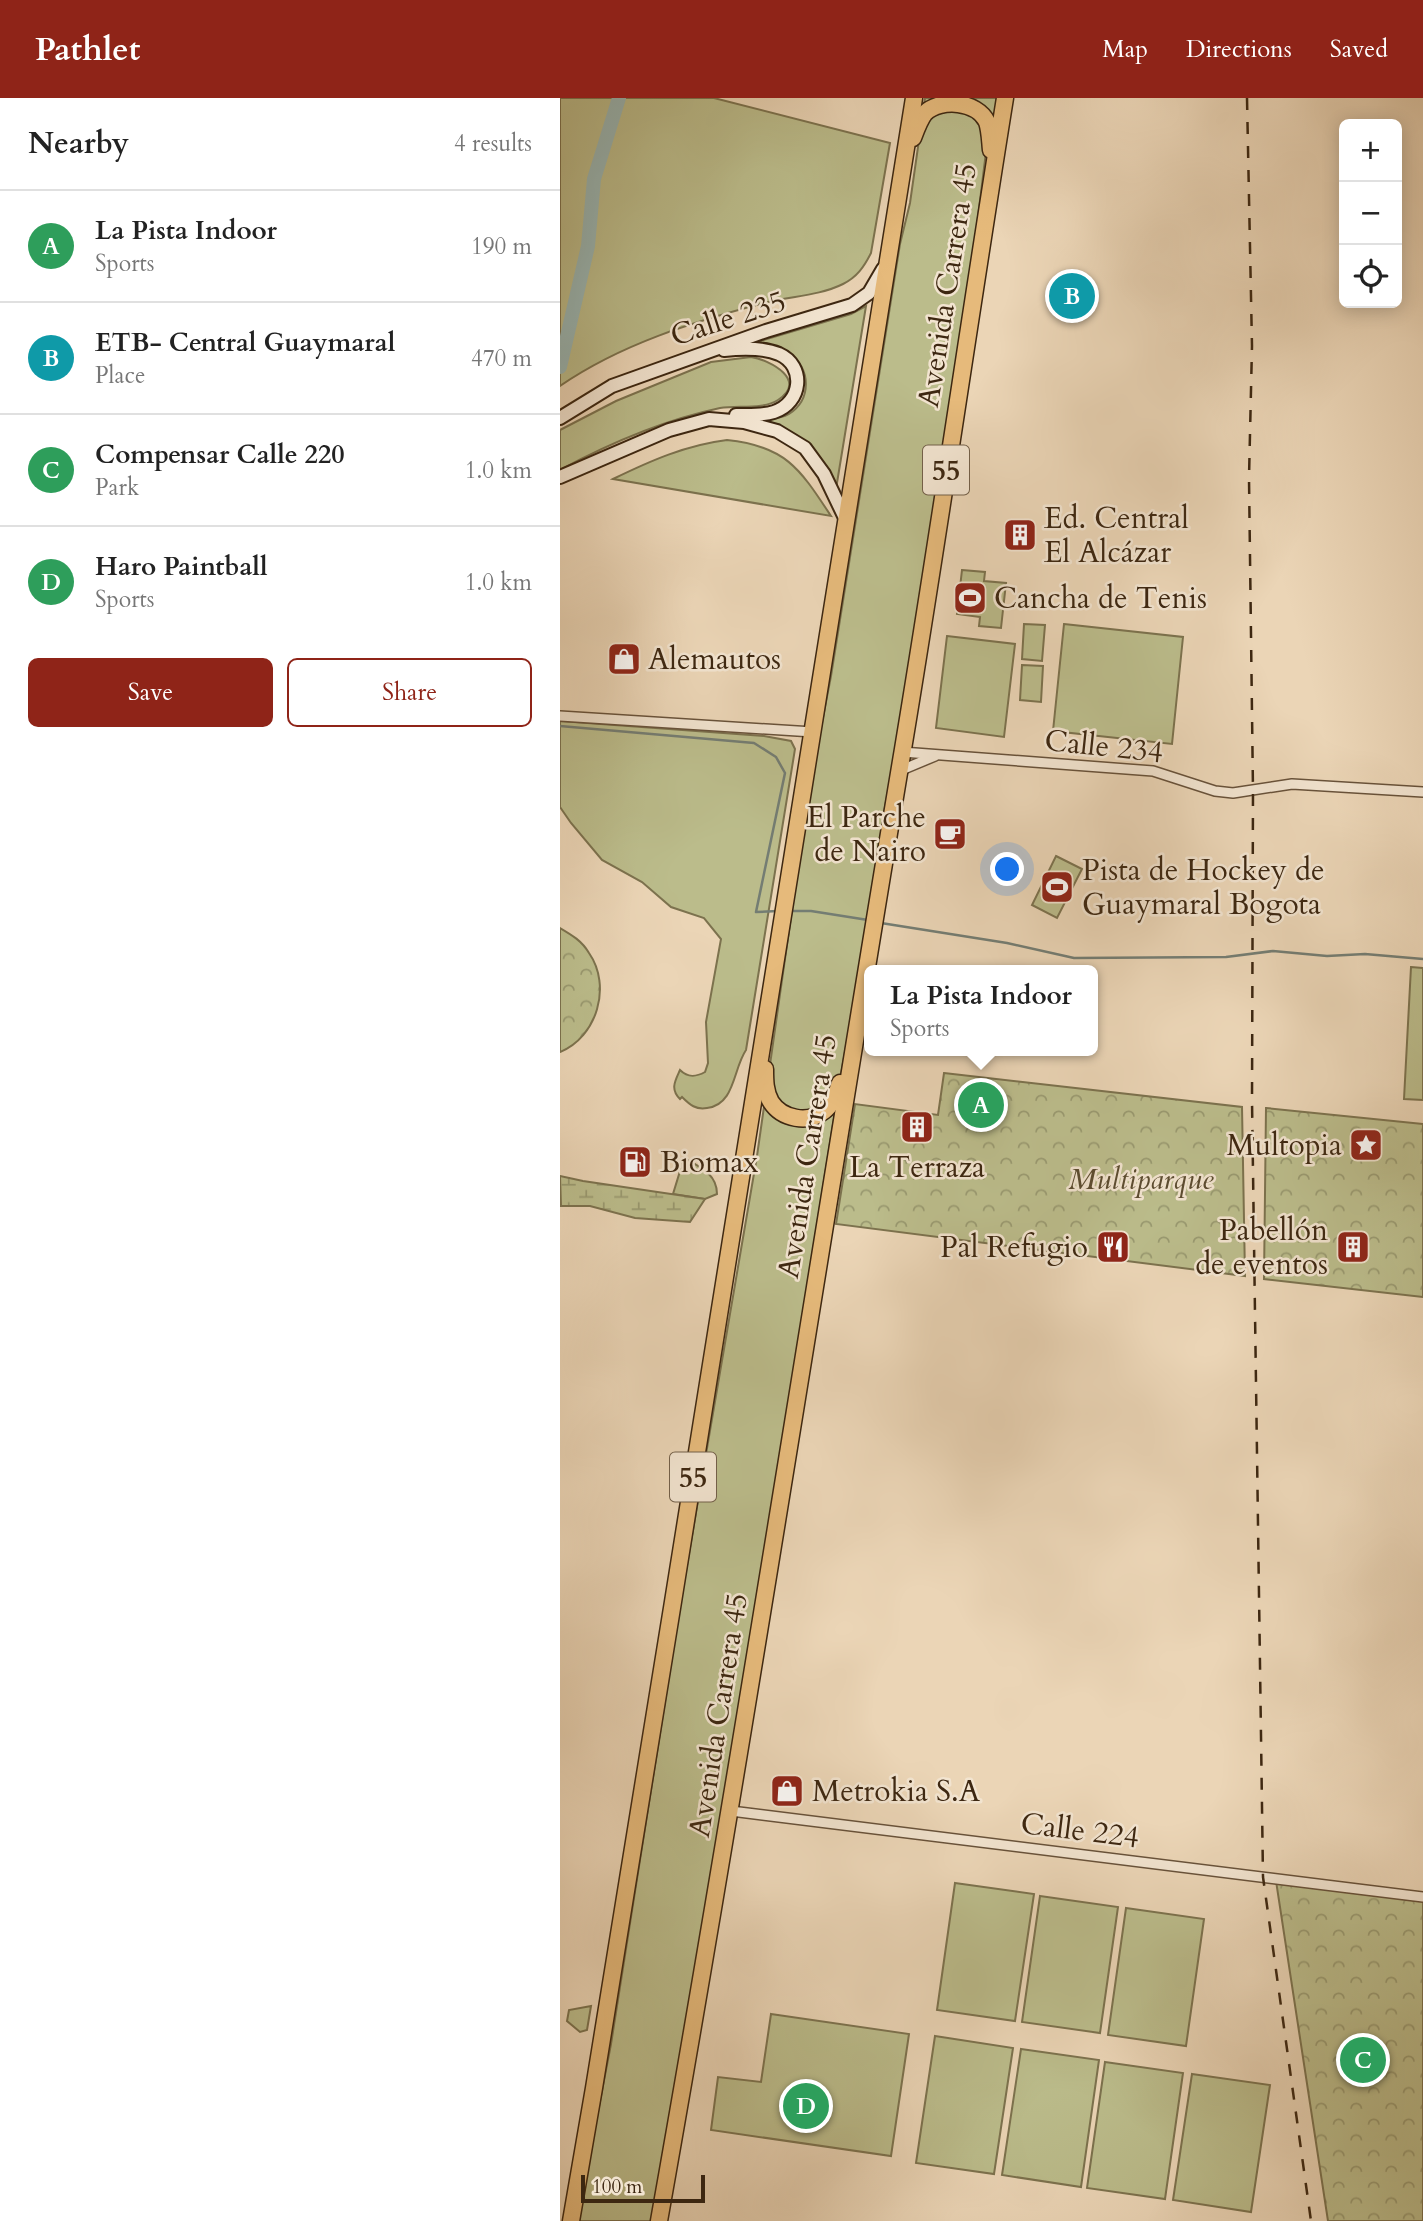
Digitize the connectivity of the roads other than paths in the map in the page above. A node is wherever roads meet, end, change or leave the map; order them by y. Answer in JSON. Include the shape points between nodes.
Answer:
{"nodes":[{"id":1,"x":914,"y":98,"type":"edge"},
{"id":2,"x":1005,"y":98,"type":"edge"},
{"id":3,"x":905,"y":153,"type":"junction"},
{"id":4,"x":991,"y":187,"type":"junction"},
{"id":5,"x":890,"y":249,"type":"junction"},
{"id":6,"x":703,"y":353,"type":"junction"},
{"id":7,"x":560,"y":418,"type":"edge"},
{"id":8,"x":709,"y":419,"type":"junction"},
{"id":9,"x":560,"y":477,"type":"edge"},
{"id":10,"x":846,"y":520,"type":"junction"},
{"id":11,"x":560,"y":716,"type":"edge"},
{"id":12,"x":813,"y":732,"type":"junction"},
{"id":13,"x":902,"y":752,"type":"junction"},
{"id":14,"x":936,"y":756,"type":"junction"},
{"id":15,"x":899,"y":771,"type":"junction"},
{"id":16,"x":1423,"y":792,"type":"edge"},
{"id":17,"x":866,"y":965,"type":"edge"},
{"id":18,"x":864,"y":978,"type":"edge"},
{"id":19,"x":769,"y":1004,"type":"junction"},
{"id":20,"x":856,"y":1025,"type":"junction"},
{"id":21,"x":731,"y":1811,"type":"junction"},
{"id":22,"x":1423,"y":1897,"type":"edge"},
{"id":23,"x":570,"y":2221,"type":"edge"},
{"id":24,"x":659,"y":2221,"type":"edge"}],
"edges":[{"from":1,"to":3,"type":"highway","name":"Avenida Carrera 45","number":"55"},
{"from":2,"to":4,"type":"highway","name":"Avenida Carrera 45","number":"55"},
{"from":3,"to":4,"type":"highway","via":[[925,112],[945,103],[970,105],[986,120],[989,131]]},
{"from":3,"to":5,"type":"highway","name":"Avenida Carrera 45","number":"55"},
{"from":4,"to":13,"type":"highway","name":"Avenida Carrera 45","number":"55"},
{"from":5,"to":6,"type":"main road","name":"Calle 235","via":[[879,279],[860,301]]},
{"from":5,"to":10,"type":"highway","name":"Avenida Carrera 45","number":"55"},
{"from":6,"to":7,"type":"main road","name":"Calle 235","via":[[612,386]]},
{"from":6,"to":8,"type":"main road","via":[[767,350],[781,355],[799,378],[796,393],[778,411]]},
{"from":8,"to":9,"type":"main road","via":[[669,430]]},
{"from":8,"to":10,"type":"main road","via":[[761,426],[805,447]]},
{"from":10,"to":12,"type":"highway","name":"Avenida Carrera 45","number":"55"},
{"from":11,"to":12,"type":"street"},
{"from":12,"to":19,"type":"highway","name":"Avenida Carrera 45","number":"55"},
{"from":13,"to":14,"type":"street","name":"Calle 234"},
{"from":13,"to":15,"type":"highway","name":"Avenida Carrera 45","number":"55"},
{"from":14,"to":15,"type":"street"},
{"from":14,"to":16,"type":"street","name":"Calle 234","via":[[1153,771],[1233,793],[1292,784]]},
{"from":15,"to":17,"type":"highway","name":"Avenida Carrera 45","number":"55"},
{"from":18,"to":20,"type":"highway","name":"Avenida Carrera 45","number":"55"},
{"from":19,"to":20,"type":"highway","via":[[765,1085],[775,1107],[797,1119],[817,1116],[830,1106]]},
{"from":19,"to":23,"type":"highway","name":"Avenida Carrera 45","number":"55"},
{"from":20,"to":21,"type":"highway","name":"Avenida Carrera 45","number":"55"},
{"from":21,"to":22,"type":"street","name":"Calle 224"},
{"from":21,"to":24,"type":"highway","name":"Avenida Carrera 45","number":"55"}]}
